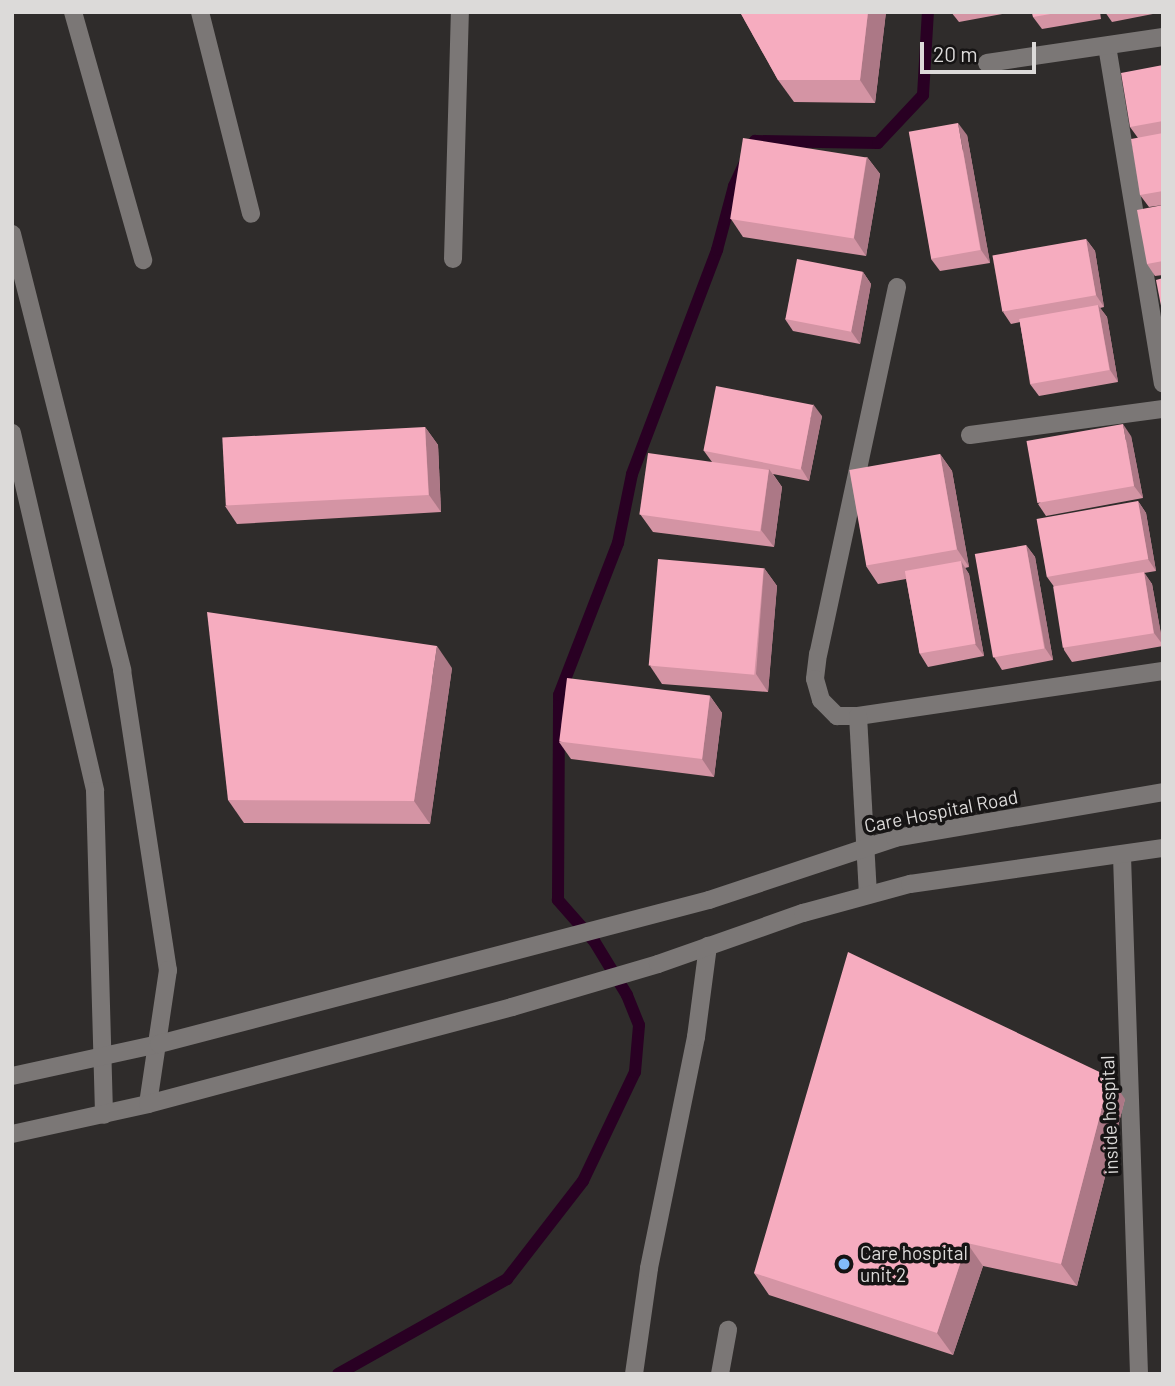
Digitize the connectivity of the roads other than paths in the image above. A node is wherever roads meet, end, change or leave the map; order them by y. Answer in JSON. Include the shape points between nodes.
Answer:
{"nodes":[{"id":1,"x":73,"y":12,"type":"edge"},
{"id":2,"x":200,"y":12,"type":"edge"},
{"id":3,"x":460,"y":12,"type":"edge"},
{"id":4,"x":1163,"y":37,"type":"edge"},
{"id":5,"x":1107,"y":46,"type":"junction"},
{"id":6,"x":987,"y":63,"type":"dead end"},
{"id":7,"x":251,"y":214,"type":"dead end"},
{"id":8,"x":12,"y":234,"type":"edge"},
{"id":9,"x":453,"y":259,"type":"dead end"},
{"id":10,"x":143,"y":260,"type":"dead end"},
{"id":11,"x":897,"y":287,"type":"dead end"},
{"id":12,"x":1163,"y":383,"type":"edge"},
{"id":13,"x":1163,"y":409,"type":"edge"},
{"id":14,"x":12,"y":433,"type":"edge"},
{"id":15,"x":970,"y":435,"type":"dead end"},
{"id":16,"x":1163,"y":671,"type":"edge"},
{"id":17,"x":858,"y":716,"type":"junction"},
{"id":18,"x":1163,"y":792,"type":"edge"},
{"id":19,"x":865,"y":847,"type":"junction"},
{"id":20,"x":1163,"y":848,"type":"edge"},
{"id":21,"x":1122,"y":856,"type":"junction"},
{"id":22,"x":868,"y":895,"type":"junction"},
{"id":23,"x":708,"y":946,"type":"junction"},
{"id":24,"x":159,"y":1044,"type":"junction"},
{"id":25,"x":102,"y":1057,"type":"junction"},
{"id":26,"x":12,"y":1076,"type":"edge"},
{"id":27,"x":148,"y":1104,"type":"junction"},
{"id":28,"x":104,"y":1115,"type":"junction"},
{"id":29,"x":12,"y":1134,"type":"edge"},
{"id":30,"x":728,"y":1330,"type":"dead end"},
{"id":31,"x":634,"y":1374,"type":"edge"},
{"id":32,"x":720,"y":1374,"type":"edge"},
{"id":33,"x":1139,"y":1374,"type":"edge"}],
"edges":[{"from":1,"to":10,"type":"street"},
{"from":2,"to":7,"type":"street"},
{"from":3,"to":9,"type":"street"},
{"from":4,"to":5,"type":"street"},
{"from":5,"to":6,"type":"street"},
{"from":5,"to":12,"type":"street"},
{"from":8,"to":24,"type":"street","via":[[122,670],[168,970]]},
{"from":11,"to":17,"type":"street","via":[[815,679],[821,700],[838,716]]},
{"from":13,"to":15,"type":"street"},
{"from":14,"to":25,"type":"street","via":[[95,791]]},
{"from":16,"to":17,"type":"street"},
{"from":17,"to":19,"type":"street"},
{"from":18,"to":19,"type":"street","name":"Care Hospital Road"},
{"from":19,"to":22,"type":"street"},
{"from":19,"to":24,"type":"street","name":"Care Hospital Road","via":[[652,915]]},
{"from":20,"to":21,"type":"street"},
{"from":21,"to":22,"type":"street","via":[[910,884]]},
{"from":21,"to":33,"type":"street","name":"inside hospital"},
{"from":22,"to":23,"type":"street"},
{"from":23,"to":27,"type":"street","via":[[512,1007]]},
{"from":23,"to":31,"type":"street","via":[[694,1051],[649,1268]]},
{"from":24,"to":25,"type":"street","name":"Care Hospital Road"},
{"from":24,"to":27,"type":"street"},
{"from":25,"to":26,"type":"street","name":"Care Hospital Road"},
{"from":25,"to":28,"type":"street"},
{"from":27,"to":28,"type":"street"},
{"from":28,"to":29,"type":"street"},
{"from":30,"to":32,"type":"street"}]}
